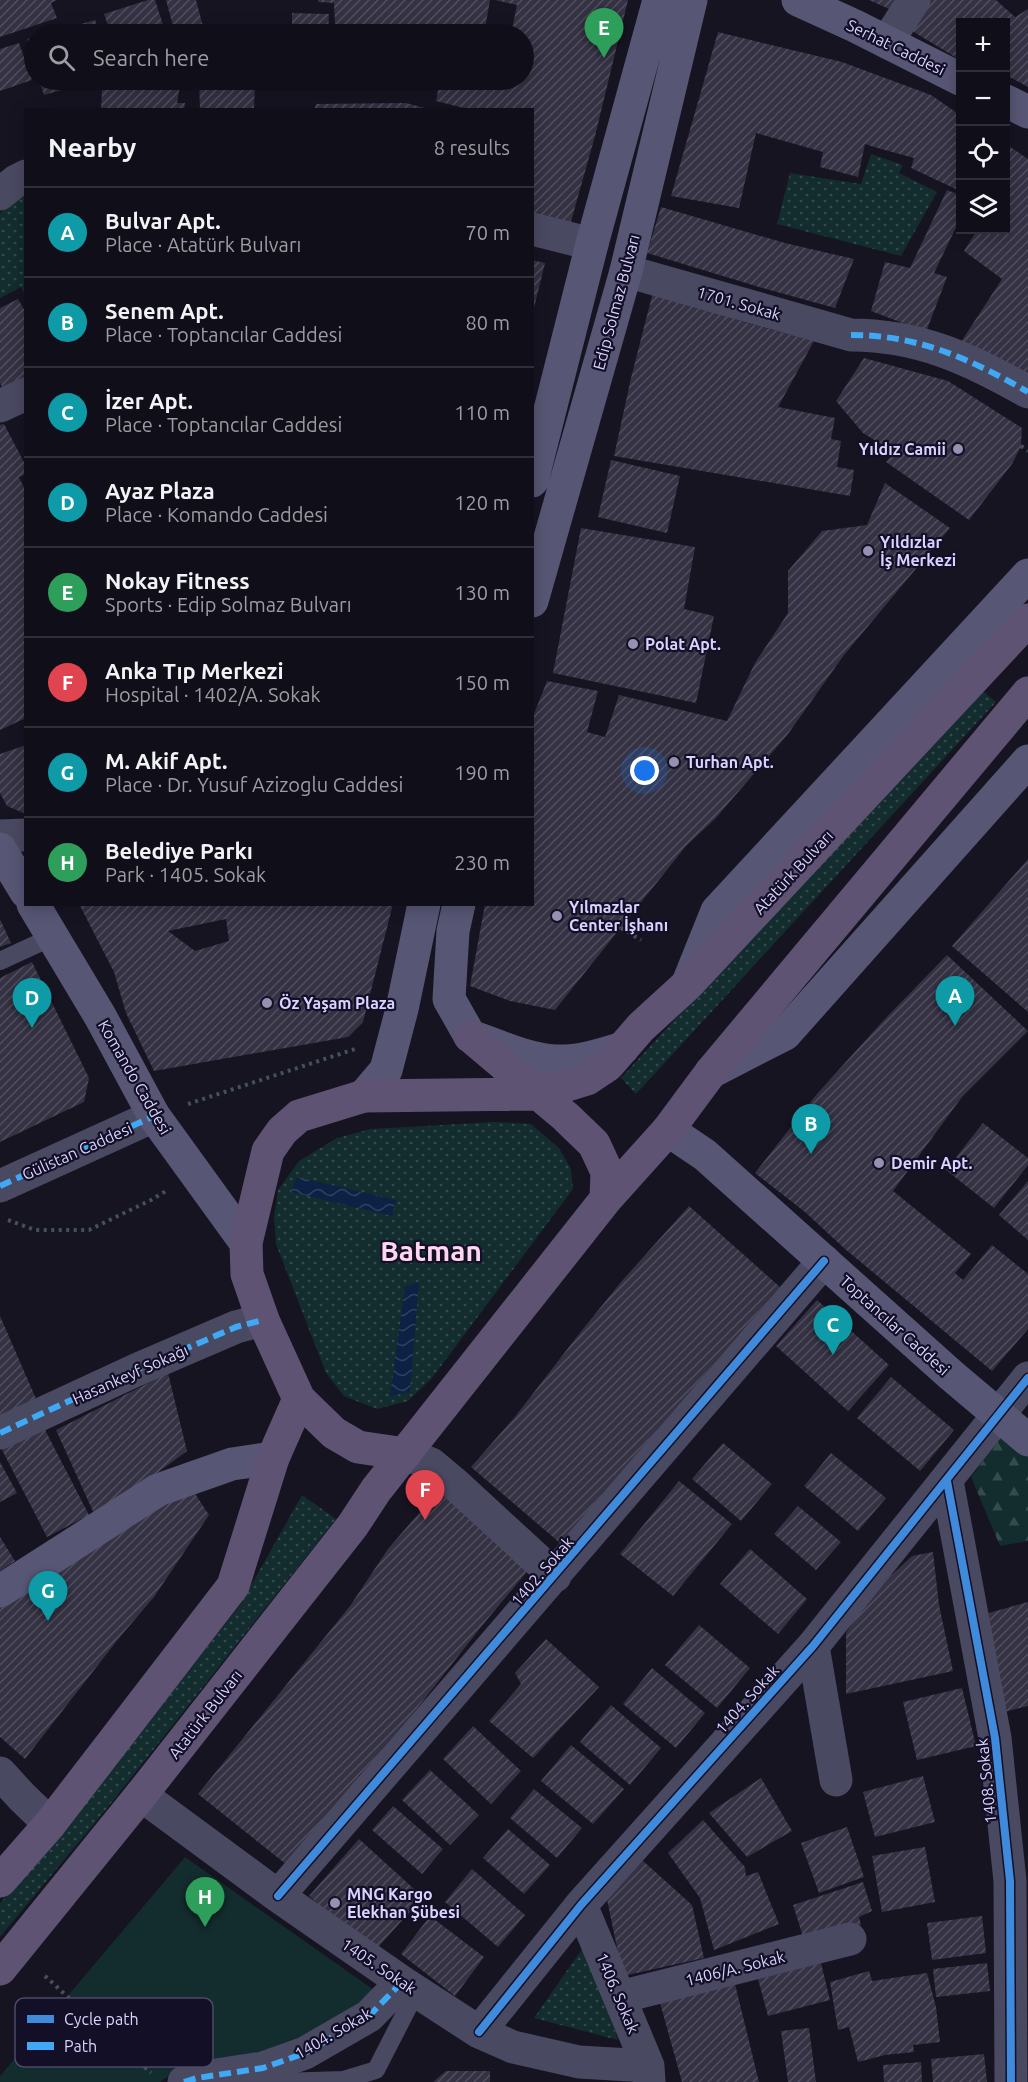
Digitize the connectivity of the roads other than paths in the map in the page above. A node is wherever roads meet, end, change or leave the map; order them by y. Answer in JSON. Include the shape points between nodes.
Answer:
{"nodes":[{"id":1,"x":659,"y":0,"type":"edge"},
{"id":2,"x":691,"y":0,"type":"edge"},
{"id":3,"x":798,"y":0,"type":"edge"},
{"id":4,"x":914,"y":0,"type":"edge"},
{"id":5,"x":887,"y":42,"type":"junction"},
{"id":6,"x":956,"y":77,"type":"edge"},
{"id":7,"x":1010,"y":103,"type":"edge"},
{"id":8,"x":1028,"y":112,"type":"edge"},
{"id":9,"x":24,"y":177,"type":"edge"},
{"id":10,"x":0,"y":194,"type":"edge"},
{"id":11,"x":534,"y":230,"type":"edge"},
{"id":12,"x":592,"y":244,"type":"junction"},
{"id":13,"x":626,"y":271,"type":"junction"},
{"id":14,"x":1028,"y":392,"type":"edge"},
{"id":15,"x":534,"y":473,"type":"edge"},
{"id":16,"x":1028,"y":575,"type":"edge"},
{"id":17,"x":534,"y":594,"type":"edge"},
{"id":18,"x":1028,"y":620,"type":"edge"},
{"id":19,"x":1028,"y":693,"type":"edge"},
{"id":20,"x":1028,"y":761,"type":"edge"},
{"id":21,"x":24,"y":835,"type":"edge"},
{"id":22,"x":0,"y":836,"type":"edge"},
{"id":23,"x":0,"y":849,"type":"edge"},
{"id":24,"x":24,"y":889,"type":"edge"},
{"id":25,"x":34,"y":906,"type":"edge"},
{"id":26,"x":424,"y":906,"type":"edge"},
{"id":27,"x":459,"y":906,"type":"edge"},
{"id":28,"x":52,"y":937,"type":"junction"},
{"id":29,"x":0,"y":961,"type":"edge"},
{"id":30,"x":688,"y":984,"type":"junction"},
{"id":31,"x":470,"y":1036,"type":"junction"},
{"id":32,"x":623,"y":1048,"type":"junction"},
{"id":33,"x":711,"y":1072,"type":"junction"},
{"id":34,"x":538,"y":1094,"type":"junction"},
{"id":35,"x":364,"y":1096,"type":"junction"},
{"id":36,"x":154,"y":1116,"type":"junction"},
{"id":37,"x":668,"y":1130,"type":"junction"},
{"id":38,"x":0,"y":1186,"type":"edge"},
{"id":39,"x":606,"y":1199,"type":"junction"},
{"id":40,"x":246,"y":1244,"type":"junction"},
{"id":41,"x":824,"y":1261,"type":"junction"},
{"id":42,"x":263,"y":1320,"type":"junction"},
{"id":43,"x":1028,"y":1378,"type":"edge"},
{"id":44,"x":299,"y":1399,"type":"junction"},
{"id":45,"x":999,"y":1416,"type":"junction"},
{"id":46,"x":0,"y":1433,"type":"edge"},
{"id":47,"x":1028,"y":1440,"type":"edge"},
{"id":48,"x":405,"y":1454,"type":"junction"},
{"id":49,"x":273,"y":1458,"type":"junction"},
{"id":50,"x":947,"y":1481,"type":"junction"},
{"id":51,"x":555,"y":1576,"type":"junction"},
{"id":52,"x":0,"y":1591,"type":"edge"},
{"id":53,"x":813,"y":1646,"type":"junction"},
{"id":54,"x":0,"y":1773,"type":"edge"},
{"id":55,"x":836,"y":1780,"type":"dead end"},
{"id":56,"x":141,"y":1796,"type":"junction"},
{"id":57,"x":50,"y":1824,"type":"junction"},
{"id":58,"x":0,"y":1881,"type":"edge"},
{"id":59,"x":278,"y":1896,"type":"junction"},
{"id":60,"x":581,"y":1905,"type":"junction"},
{"id":61,"x":850,"y":1939,"type":"dead end"},
{"id":62,"x":0,"y":1969,"type":"edge"},
{"id":63,"x":409,"y":1987,"type":"junction"},
{"id":64,"x":620,"y":1996,"type":"junction"},
{"id":65,"x":479,"y":2032,"type":"junction"},
{"id":66,"x":649,"y":2074,"type":"edge"},
{"id":67,"x":184,"y":2082,"type":"edge"},
{"id":68,"x":281,"y":2082,"type":"edge"},
{"id":69,"x":1011,"y":2082,"type":"edge"}],
"edges":[{"from":1,"to":12,"type":"main road"},
{"from":2,"to":13,"type":"main road","name":"Edip Solmaz Bulvarı"},
{"from":3,"to":5,"type":"main road","name":"Serhat Caddesi"},
{"from":4,"to":5,"type":"street"},
{"from":5,"to":6,"type":"main road","name":"Serhat Caddesi"},
{"from":7,"to":8,"type":"main road"},
{"from":9,"to":10,"type":"street"},
{"from":11,"to":12,"type":"street"},
{"from":12,"to":15,"type":"main road"},
{"from":13,"to":14,"type":"street","name":"1701. Sokak","via":[[851,334],[920,342]]},
{"from":13,"to":17,"type":"main road","name":"Edip Solmaz Bulvarı"},
{"from":16,"to":30,"type":"main road","via":[[717,912]]},
{"from":18,"to":30,"type":"main road","name":"Atatürk Bulvarı"},
{"from":19,"to":33,"type":"main road"},
{"from":20,"to":33,"type":"main road","via":[[786,1034]]},
{"from":21,"to":22,"type":"street"},
{"from":23,"to":24,"type":"main road"},
{"from":25,"to":28,"type":"main road","name":"Komando Caddesi"},
{"from":26,"to":35,"type":"main road","via":[[386,1070]]},
{"from":27,"to":31,"type":"main road","via":[[449,999]]},
{"from":28,"to":29,"type":"lane"},
{"from":28,"to":36,"type":"main road","name":"Komando Caddesi"},
{"from":30,"to":32,"type":"main road","name":"Atatürk Bulvarı"},
{"from":31,"to":32,"type":"main road","via":[[536,1059],[556,1061],[587,1059]]},
{"from":31,"to":34,"type":"main road"},
{"from":32,"to":34,"type":"main road","name":"Atatürk Bulvarı","via":[[608,1065],[587,1079]]},
{"from":33,"to":37,"type":"main road"},
{"from":34,"to":35,"type":"main road","name":"Atatürk Bulvarı"},
{"from":34,"to":39,"type":"main road","via":[[594,1144],[607,1172]]},
{"from":35,"to":40,"type":"main road","name":"Atatürk Bulvarı","via":[[300,1116],[282,1131],[268,1151]]},
{"from":36,"to":38,"type":"street","name":"Gülistan Caddesi"},
{"from":36,"to":40,"type":"main road","name":"Komando Caddesi"},
{"from":37,"to":39,"type":"main road"},
{"from":37,"to":41,"type":"main road","name":"Toptancılar Caddesi","via":[[705,1155]]},
{"from":39,"to":48,"type":"main road","name":"Atatürk Bulvarı"},
{"from":40,"to":42,"type":"main road","name":"Atatürk Bulvarı","via":[[247,1274]]},
{"from":41,"to":45,"type":"main road","name":"Toptancılar Caddesi"},
{"from":41,"to":51,"type":"street","name":"1402. Sokak"},
{"from":42,"to":44,"type":"main road","name":"Atatürk Bulvarı"},
{"from":42,"to":46,"type":"street","name":"Hasankeyf Sokağı","via":[[136,1370]]},
{"from":43,"to":45,"type":"street","name":"1404. Sokak"},
{"from":44,"to":48,"type":"main road","via":[[334,1433],[358,1447]]},
{"from":44,"to":49,"type":"main road"},
{"from":45,"to":47,"type":"main road","name":"Toptancılar Caddesi"},
{"from":45,"to":50,"type":"street","name":"1404. Sokak"},
{"from":48,"to":51,"type":"street","via":[[431,1464]]},
{"from":48,"to":56,"type":"main road","name":"Atatürk Bulvarı"},
{"from":49,"to":52,"type":"main road","via":[[232,1464],[158,1490]]},
{"from":49,"to":57,"type":"main road","via":[[233,1586]]},
{"from":50,"to":53,"type":"street","name":"1404. Sokak"},
{"from":50,"to":69,"type":"street","name":"1408. Sokak","via":[[995,1738],[1010,1881]]},
{"from":51,"to":59,"type":"street","name":"1402. Sokak"},
{"from":53,"to":55,"type":"street"},
{"from":53,"to":60,"type":"street","name":"1404. Sokak"},
{"from":54,"to":57,"type":"street"},
{"from":56,"to":59,"type":"street","name":"1405. Sokak"},
{"from":56,"to":62,"type":"main road","name":"Atatürk Bulvarı"},
{"from":57,"to":58,"type":"main road"},
{"from":59,"to":63,"type":"street","name":"1405. Sokak"},
{"from":60,"to":64,"type":"street","name":"1406. Sokak"},
{"from":60,"to":65,"type":"street","name":"1404. Sokak"},
{"from":61,"to":64,"type":"street","name":"1406/A. Sokak"},
{"from":63,"to":65,"type":"street","name":"1405. Sokak"},
{"from":63,"to":67,"type":"street","name":"1404. Sokak","via":[[369,2016],[305,2053],[263,2068]]},
{"from":63,"to":68,"type":"lane","via":[[376,2070],[343,2080]]},
{"from":64,"to":66,"type":"street","name":"1406. Sokak"},
{"from":65,"to":66,"type":"street","name":"1405. Sokak","via":[[513,2047]]}]}
